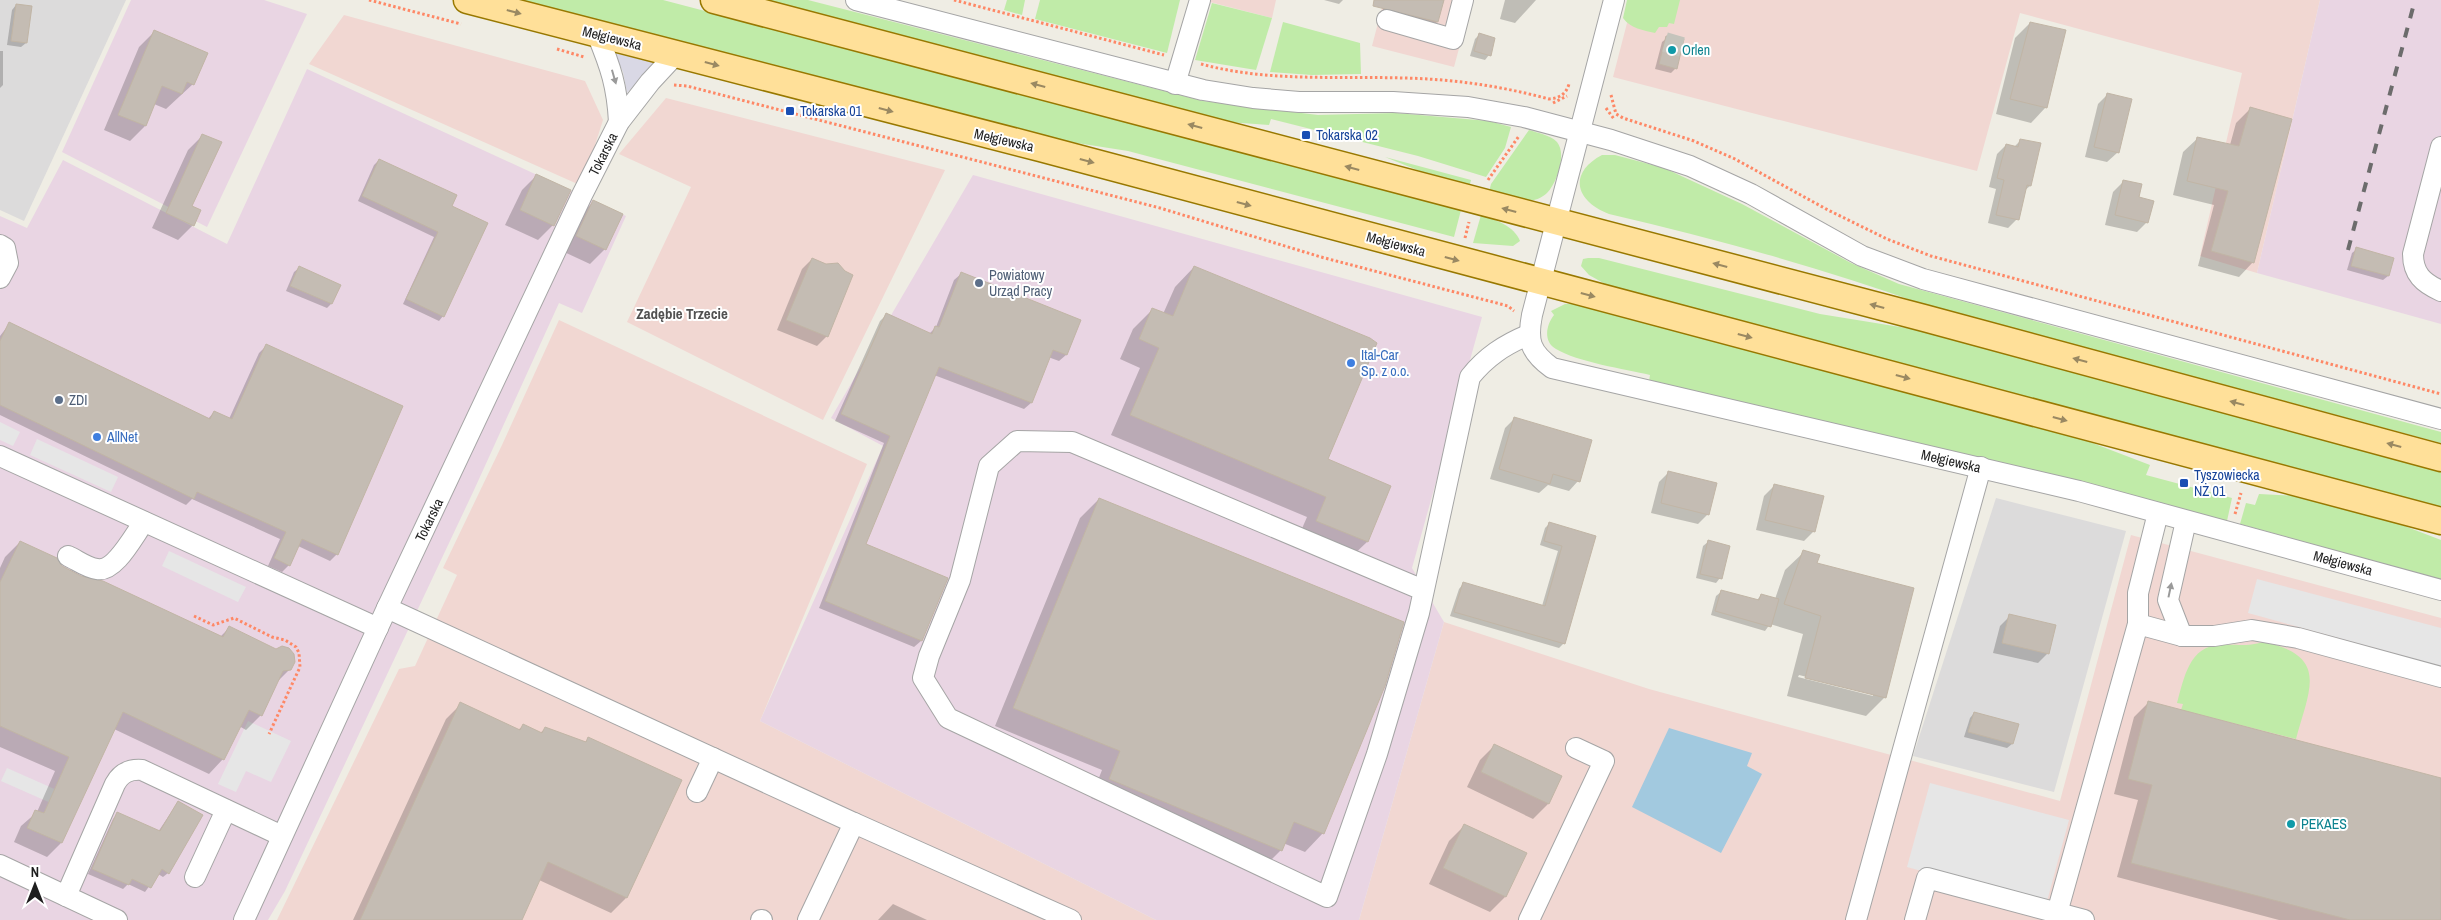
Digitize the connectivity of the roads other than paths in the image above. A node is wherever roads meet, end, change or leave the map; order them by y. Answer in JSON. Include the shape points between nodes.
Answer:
{"nodes":[{"id":1,"x":714,"y":0,"type":"edge"},
{"id":2,"x":856,"y":0,"type":"edge"},
{"id":3,"x":1200,"y":0,"type":"edge"},
{"id":4,"x":1463,"y":0,"type":"edge"},
{"id":5,"x":1614,"y":0,"type":"edge"},
{"id":6,"x":882,"y":3,"type":"edge"},
{"id":7,"x":465,"y":12,"type":"edge"},
{"id":8,"x":1387,"y":20,"type":"dead end"},
{"id":9,"x":597,"y":34,"type":"junction"},
{"id":10,"x":676,"y":54,"type":"junction"},
{"id":11,"x":1175,"y":84,"type":"junction"},
{"id":12,"x":619,"y":122,"type":"junction"},
{"id":13,"x":1580,"y":132,"type":"junction"},
{"id":14,"x":2441,"y":147,"type":"edge"},
{"id":15,"x":1556,"y":223,"type":"junction"},
{"id":16,"x":0,"y":244,"type":"edge"},
{"id":17,"x":0,"y":278,"type":"edge"},
{"id":18,"x":1541,"y":282,"type":"junction"},
{"id":19,"x":2441,"y":291,"type":"edge"},
{"id":20,"x":1528,"y":335,"type":"junction"},
{"id":21,"x":2441,"y":420,"type":"edge"},
{"id":22,"x":0,"y":456,"type":"edge"},
{"id":23,"x":2441,"y":458,"type":"edge"},
{"id":24,"x":1981,"y":467,"type":"junction"},
{"id":25,"x":2158,"y":513,"type":"junction"},
{"id":26,"x":2186,"y":521,"type":"junction"},
{"id":27,"x":2441,"y":521,"type":"edge"},
{"id":28,"x":144,"y":522,"type":"junction"},
{"id":29,"x":68,"y":556,"type":"dead end"},
{"id":30,"x":1423,"y":590,"type":"junction"},
{"id":31,"x":2441,"y":590,"type":"edge"},
{"id":32,"x":387,"y":608,"type":"junction"},
{"id":33,"x":2138,"y":624,"type":"junction"},
{"id":34,"x":378,"y":628,"type":"junction"},
{"id":35,"x":2182,"y":636,"type":"junction"},
{"id":36,"x":2441,"y":677,"type":"edge"},
{"id":37,"x":1576,"y":748,"type":"dead end"},
{"id":38,"x":713,"y":758,"type":"junction"},
{"id":39,"x":697,"y":792,"type":"dead end"},
{"id":40,"x":226,"y":810,"type":"junction"},
{"id":41,"x":854,"y":823,"type":"junction"},
{"id":42,"x":282,"y":836,"type":"junction"},
{"id":43,"x":0,"y":865,"type":"edge"},
{"id":44,"x":195,"y":877,"type":"dead end"},
{"id":45,"x":66,"y":896,"type":"junction"},
{"id":46,"x":2058,"y":913,"type":"junction"},
{"id":47,"x":117,"y":920,"type":"edge"},
{"id":48,"x":244,"y":920,"type":"edge"},
{"id":49,"x":808,"y":920,"type":"edge"},
{"id":50,"x":1071,"y":920,"type":"edge"},
{"id":51,"x":1528,"y":920,"type":"edge"},
{"id":52,"x":1856,"y":920,"type":"edge"},
{"id":53,"x":1915,"y":920,"type":"edge"},
{"id":54,"x":2084,"y":920,"type":"edge"}],
"edges":[{"from":15,"to":1,"type":"main road","one_way":true},
{"from":2,"to":6,"type":"street"},
{"from":3,"to":11,"type":"street"},
{"from":4,"to":8,"type":"street","via":[[1453,39]]},
{"from":5,"to":13,"type":"street"},
{"from":6,"to":11,"type":"street"},
{"from":7,"to":9,"type":"main road","name":"Mełgiewska","one_way":true},
{"from":9,"to":10,"type":"main road","name":"Mełgiewska"},
{"from":9,"to":12,"type":"street","name":"Tokarska","one_way":true,"via":[[614,74]]},
{"from":10,"to":12,"type":"street","name":"Tokarska"},
{"from":10,"to":18,"type":"main road","name":"Mełgiewska","one_way":true},
{"from":11,"to":13,"type":"street","via":[[1279,101],[1459,106],[1524,117]]},
{"from":12,"to":32,"type":"street","name":"Tokarska"},
{"from":13,"to":15,"type":"street"},
{"from":13,"to":21,"type":"street","via":[[1648,150],[1690,166],[1751,194],[1862,256],[1924,279]]},
{"from":14,"to":19,"type":"street","via":[[2413,254],[2413,267],[2431,286]]},
{"from":15,"to":18,"type":"street"},
{"from":23,"to":15,"type":"main road","one_way":true},
{"from":16,"to":17,"type":"street","via":[[8,264]]},
{"from":18,"to":20,"type":"street"},
{"from":18,"to":27,"type":"main road","name":"Mełgiewska","one_way":true},
{"from":20,"to":24,"type":"street","name":"Mełgiewska","via":[[1534,351],[1552,368]]},
{"from":20,"to":30,"type":"street","via":[[1491,355],[1470,377]]},
{"from":22,"to":28,"type":"street"},
{"from":24,"to":25,"type":"street","name":"Mełgiewska"},
{"from":24,"to":52,"type":"street"},
{"from":25,"to":26,"type":"street","name":"Mełgiewska"},
{"from":25,"to":33,"type":"street","via":[[2138,593]]},
{"from":26,"to":31,"type":"street","name":"Mełgiewska"},
{"from":35,"to":26,"type":"street","one_way":true,"via":[[2168,600]]},
{"from":28,"to":29,"type":"street","via":[[116,562],[106,569],[96,569]]},
{"from":28,"to":34,"type":"street"},
{"from":30,"to":30,"type":"street","via":[[1377,754],[1327,897],[948,718],[923,678],[960,580],[989,466],[1017,441],[1072,442]]},
{"from":32,"to":34,"type":"street","name":"Tokarska"},
{"from":32,"to":38,"type":"street"},
{"from":33,"to":35,"type":"street"},
{"from":33,"to":46,"type":"street"},
{"from":34,"to":42,"type":"street","name":"Tokarska"},
{"from":35,"to":36,"type":"street","via":[[2214,636],[2252,630],[2298,638]]},
{"from":37,"to":51,"type":"street","via":[[1604,761]]},
{"from":38,"to":39,"type":"street"},
{"from":38,"to":41,"type":"street"},
{"from":40,"to":42,"type":"street"},
{"from":40,"to":44,"type":"street"},
{"from":40,"to":45,"type":"street","via":[[142,770],[126,772],[115,784]]},
{"from":41,"to":49,"type":"street"},
{"from":41,"to":50,"type":"street"},
{"from":42,"to":48,"type":"street","name":"Tokarska"},
{"from":43,"to":45,"type":"street"},
{"from":45,"to":47,"type":"street"},
{"from":46,"to":53,"type":"street","via":[[1926,878]]},
{"from":46,"to":54,"type":"street"}]}
